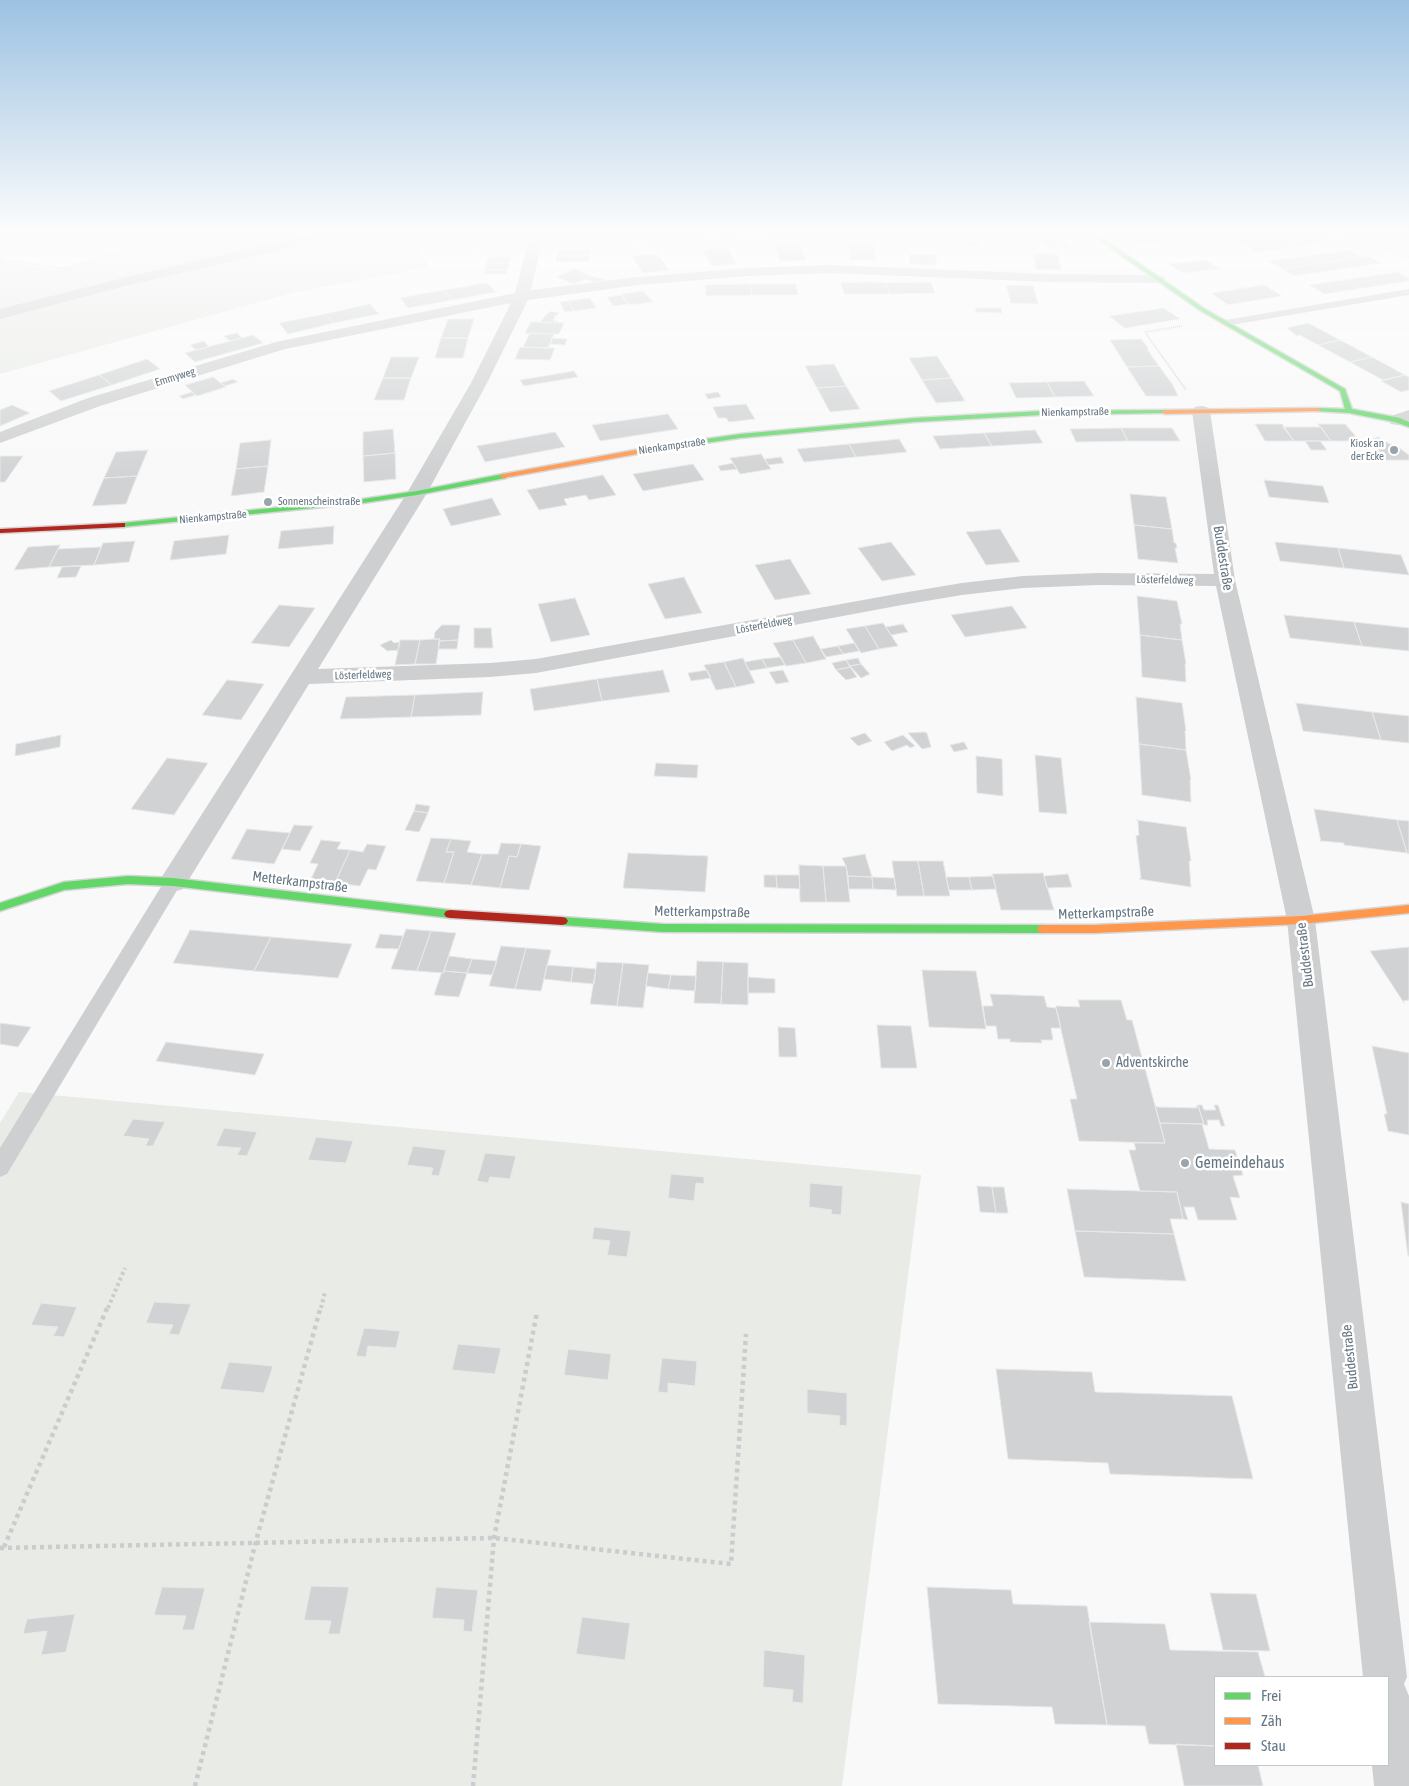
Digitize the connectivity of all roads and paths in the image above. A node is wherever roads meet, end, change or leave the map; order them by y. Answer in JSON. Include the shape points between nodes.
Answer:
{"nodes":[{"id":1,"x":417,"y":317,"type":"edge"},
{"id":2,"x":511,"y":317,"type":"edge"},
{"id":3,"x":1215,"y":317,"type":"edge"},
{"id":4,"x":1251,"y":317,"type":"edge"},
{"id":5,"x":1222,"y":322,"type":"junction"},
{"id":6,"x":1200,"y":410,"type":"junction"},
{"id":7,"x":1349,"y":411,"type":"junction"},
{"id":8,"x":1405,"y":420,"type":"edge"},
{"id":9,"x":0,"y":438,"type":"edge"},
{"id":10,"x":417,"y":493,"type":"junction"},
{"id":11,"x":0,"y":531,"type":"edge"},
{"id":12,"x":1225,"y":580,"type":"junction"},
{"id":13,"x":303,"y":677,"type":"junction"},
{"id":14,"x":173,"y":882,"type":"junction"},
{"id":15,"x":0,"y":907,"type":"edge"},
{"id":16,"x":1409,"y":909,"type":"edge"},
{"id":17,"x":1301,"y":920,"type":"junction"},
{"id":18,"x":0,"y":1167,"type":"edge"},
{"id":19,"x":125,"y":1268,"type":"dead end"},
{"id":20,"x":325,"y":1292,"type":"dead end"},
{"id":21,"x":538,"y":1312,"type":"dead end"},
{"id":22,"x":746,"y":1334,"type":"dead end"},
{"id":23,"x":494,"y":1538,"type":"junction"},
{"id":24,"x":256,"y":1541,"type":"junction"},
{"id":25,"x":2,"y":1548,"type":"edge"},
{"id":26,"x":1385,"y":1676,"type":"edge"},
{"id":27,"x":1389,"y":1708,"type":"edge"},
{"id":28,"x":195,"y":1786,"type":"edge"},
{"id":29,"x":473,"y":1786,"type":"edge"},
{"id":30,"x":1398,"y":1786,"type":"edge"}],
"edges":[{"from":1,"to":9,"type":"street","name":"Emmyweg","via":[[282,345],[94,402]]},
{"from":2,"to":10,"type":"street"},
{"from":3,"to":5,"type":"street"},
{"from":4,"to":5,"type":"lane"},
{"from":5,"to":6,"type":"path","via":[[1145,332]]},
{"from":5,"to":7,"type":"street","via":[[1343,390]]},
{"from":6,"to":7,"type":"street","name":"Nienkampstraße"},
{"from":6,"to":10,"type":"street","name":"Nienkampstraße","via":[[934,419],[740,436],[578,461]]},
{"from":6,"to":12,"type":"street","name":"Buddestraße"},
{"from":7,"to":8,"type":"street","name":"Nienkampstraße"},
{"from":10,"to":11,"type":"street","name":"Nienkampstraße","via":[[299,509],[171,521]]},
{"from":10,"to":13,"type":"street"},
{"from":12,"to":13,"type":"street","name":"Lösterfeldweg","via":[[1098,579],[1014,583],[902,599],[536,666]]},
{"from":12,"to":17,"type":"street","name":"Buddestraße"},
{"from":13,"to":14,"type":"street"},
{"from":14,"to":15,"type":"street","name":"Metterkampstraße","via":[[128,880],[64,886]]},
{"from":14,"to":17,"type":"street","name":"Metterkampstraße","via":[[426,912],[662,928],[1094,929]]},
{"from":14,"to":18,"type":"lane"},
{"from":16,"to":17,"type":"street","name":"Metterkampstraße"},
{"from":17,"to":26,"type":"street","name":"Buddestraße"},
{"from":19,"to":25,"type":"path"},
{"from":20,"to":24,"type":"path"},
{"from":21,"to":23,"type":"path"},
{"from":22,"to":23,"type":"path","via":[[731,1564]]},
{"from":23,"to":24,"type":"path"},
{"from":23,"to":29,"type":"path"},
{"from":24,"to":25,"type":"path"},
{"from":24,"to":28,"type":"path"},
{"from":27,"to":30,"type":"street"}]}
